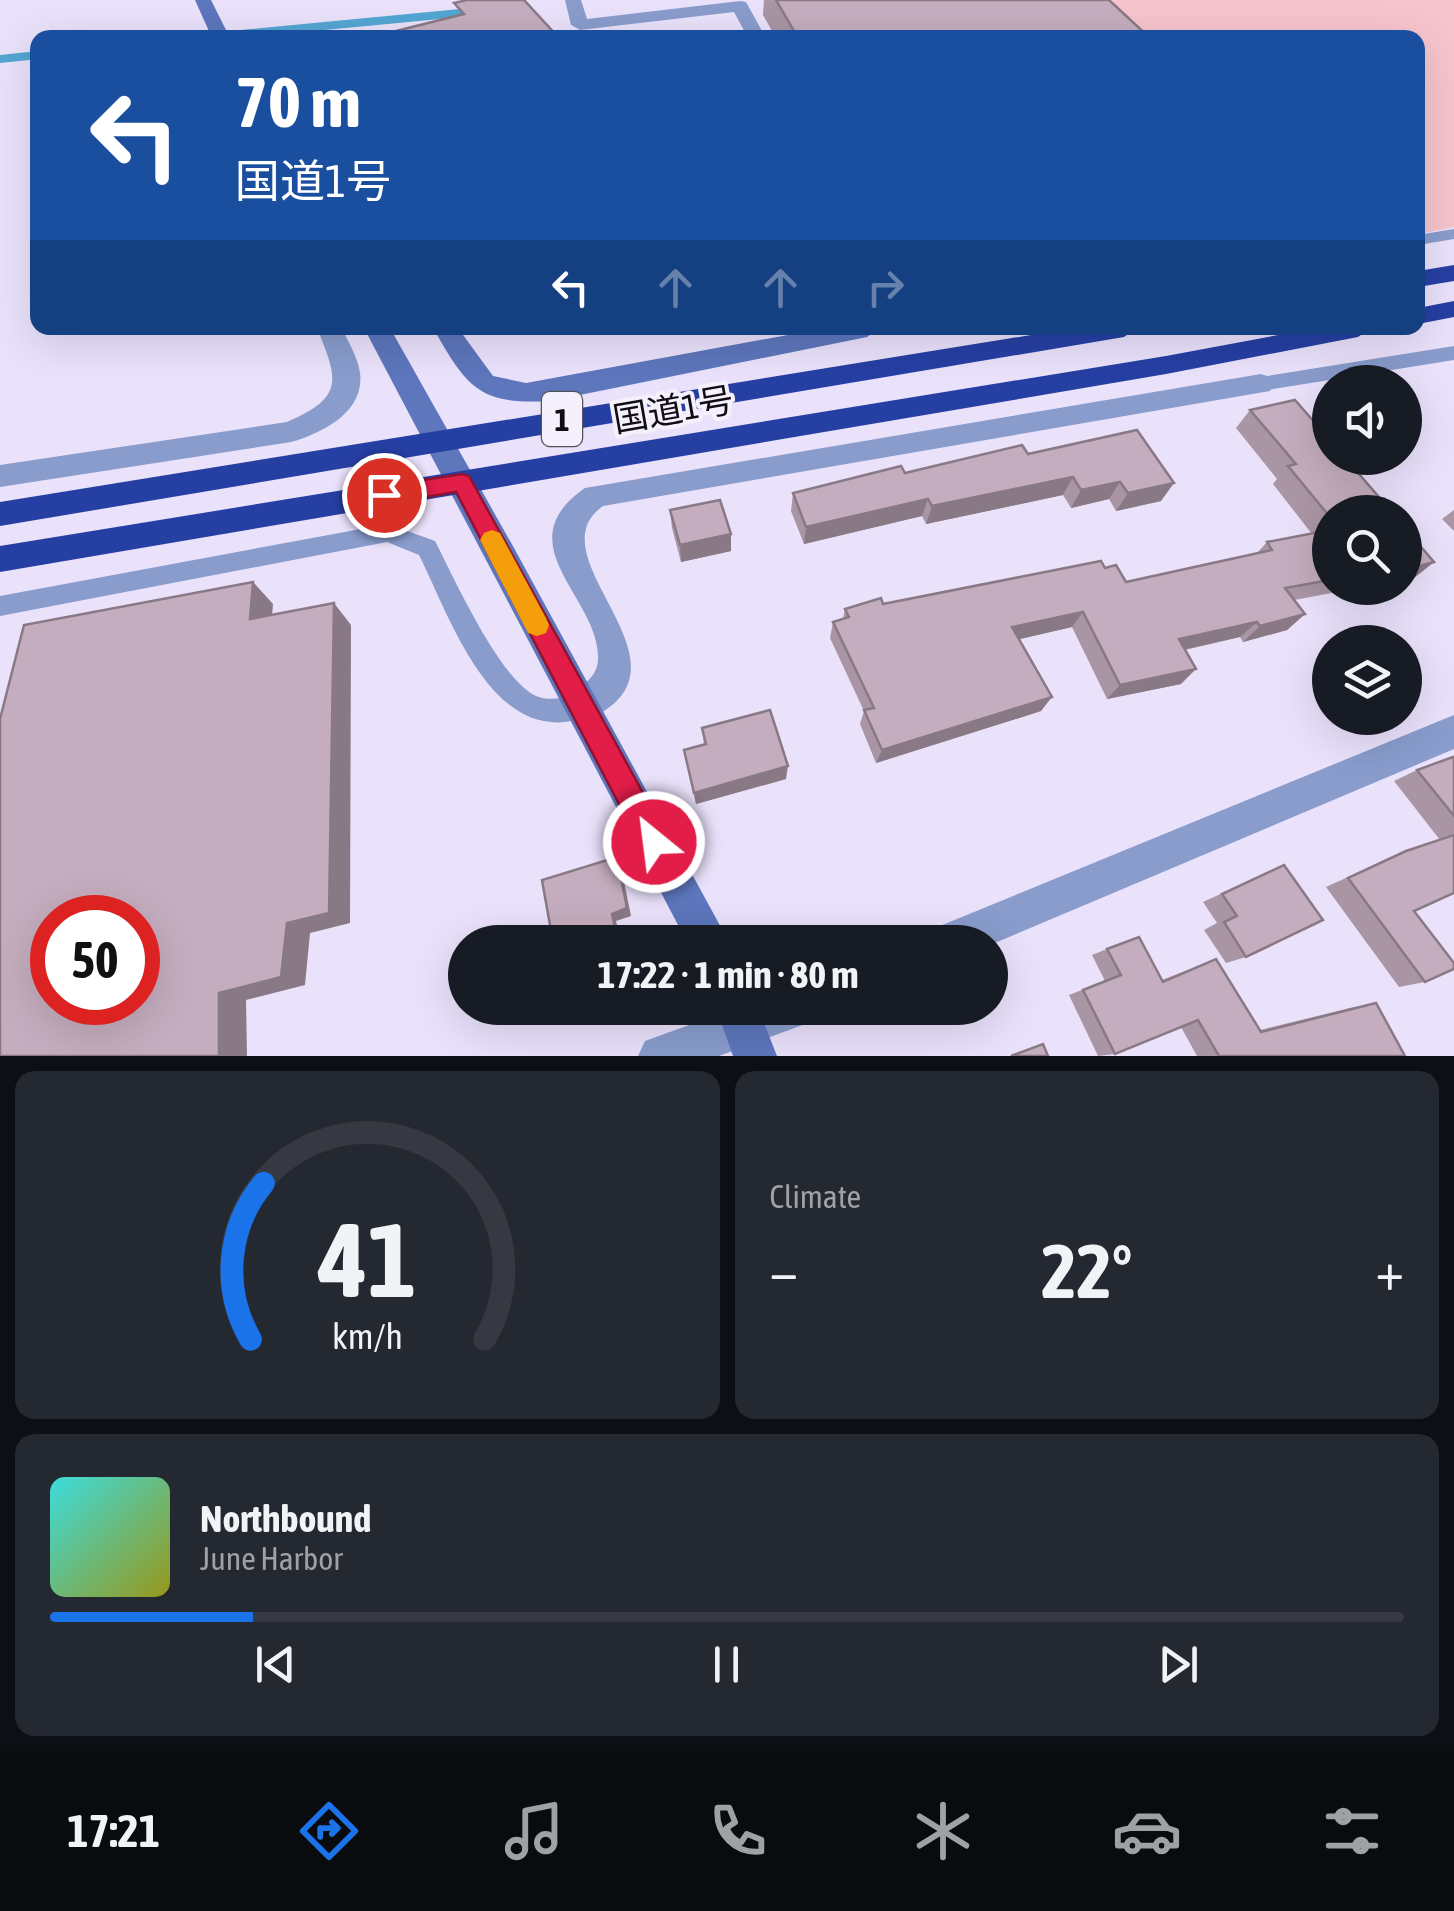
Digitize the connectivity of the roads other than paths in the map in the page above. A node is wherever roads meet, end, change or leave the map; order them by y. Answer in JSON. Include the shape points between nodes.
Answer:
{"nodes":[{"id":1,"x":203,"y":0,"type":"edge"},
{"id":2,"x":573,"y":0,"type":"edge"},
{"id":3,"x":218,"y":30,"type":"edge"},
{"id":4,"x":754,"y":30,"type":"edge"},
{"id":5,"x":1454,"y":234,"type":"edge"},
{"id":6,"x":1425,"y":239,"type":"edge"},
{"id":7,"x":1454,"y":273,"type":"edge"},
{"id":8,"x":1425,"y":278,"type":"edge"},
{"id":9,"x":1454,"y":309,"type":"edge"},
{"id":10,"x":1425,"y":315,"type":"edge"},
{"id":11,"x":333,"y":335,"type":"edge"},
{"id":12,"x":381,"y":335,"type":"edge"},
{"id":13,"x":450,"y":335,"type":"edge"},
{"id":14,"x":833,"y":335,"type":"edge"},
{"id":15,"x":1081,"y":335,"type":"edge"},
{"id":16,"x":1321,"y":335,"type":"edge"},
{"id":17,"x":1454,"y":353,"type":"edge"},
{"id":18,"x":1261,"y":384,"type":"joint"},
{"id":19,"x":441,"y":439,"type":"junction"},
{"id":20,"x":0,"y":476,"type":"edge"},
{"id":21,"x":462,"y":482,"type":"junction"},
{"id":22,"x":0,"y":514,"type":"edge"},
{"id":23,"x":0,"y":560,"type":"edge"},
{"id":24,"x":0,"y":606,"type":"edge"},
{"id":25,"x":580,"y":707,"type":"junction"},
{"id":26,"x":1454,"y":732,"type":"edge"},
{"id":27,"x":701,"y":925,"type":"edge"},
{"id":28,"x":990,"y":925,"type":"edge"},
{"id":29,"x":746,"y":1030,"type":"edge"},
{"id":30,"x":660,"y":1056,"type":"edge"}],
"edges":[{"from":1,"to":3,"type":"main road"},
{"from":2,"to":4,"type":"street","via":[[580,24],[740,6]]},
{"from":5,"to":6,"type":"lane"},
{"from":7,"to":8,"type":"highway"},
{"from":9,"to":10,"type":"highway"},
{"from":11,"to":20,"type":"street","via":[[347,388],[320,420],[291,432]]},
{"from":12,"to":19,"type":"main road"},
{"from":13,"to":14,"type":"main road","via":[[479,383],[518,394]]},
{"from":15,"to":19,"type":"highway","name":"国道1号","number":"1"},
{"from":16,"to":21,"type":"highway","name":"国道1号","number":"1"},
{"from":17,"to":18,"type":"lane"},
{"from":18,"to":25,"type":"street","via":[[595,496],[576,511],[569,554],[614,650],[614,671],[602,691]]},
{"from":19,"to":21,"type":"main road"},
{"from":19,"to":22,"type":"highway","name":"国道1号","number":"1"},
{"from":21,"to":23,"type":"highway","name":"国道1号","number":"1"},
{"from":21,"to":25,"type":"main road"},
{"from":24,"to":25,"type":"lane","via":[[388,533],[427,548],[511,694],[530,709]]},
{"from":25,"to":27,"type":"main road"},
{"from":26,"to":28,"type":"street"},
{"from":29,"to":30,"type":"street"}]}
